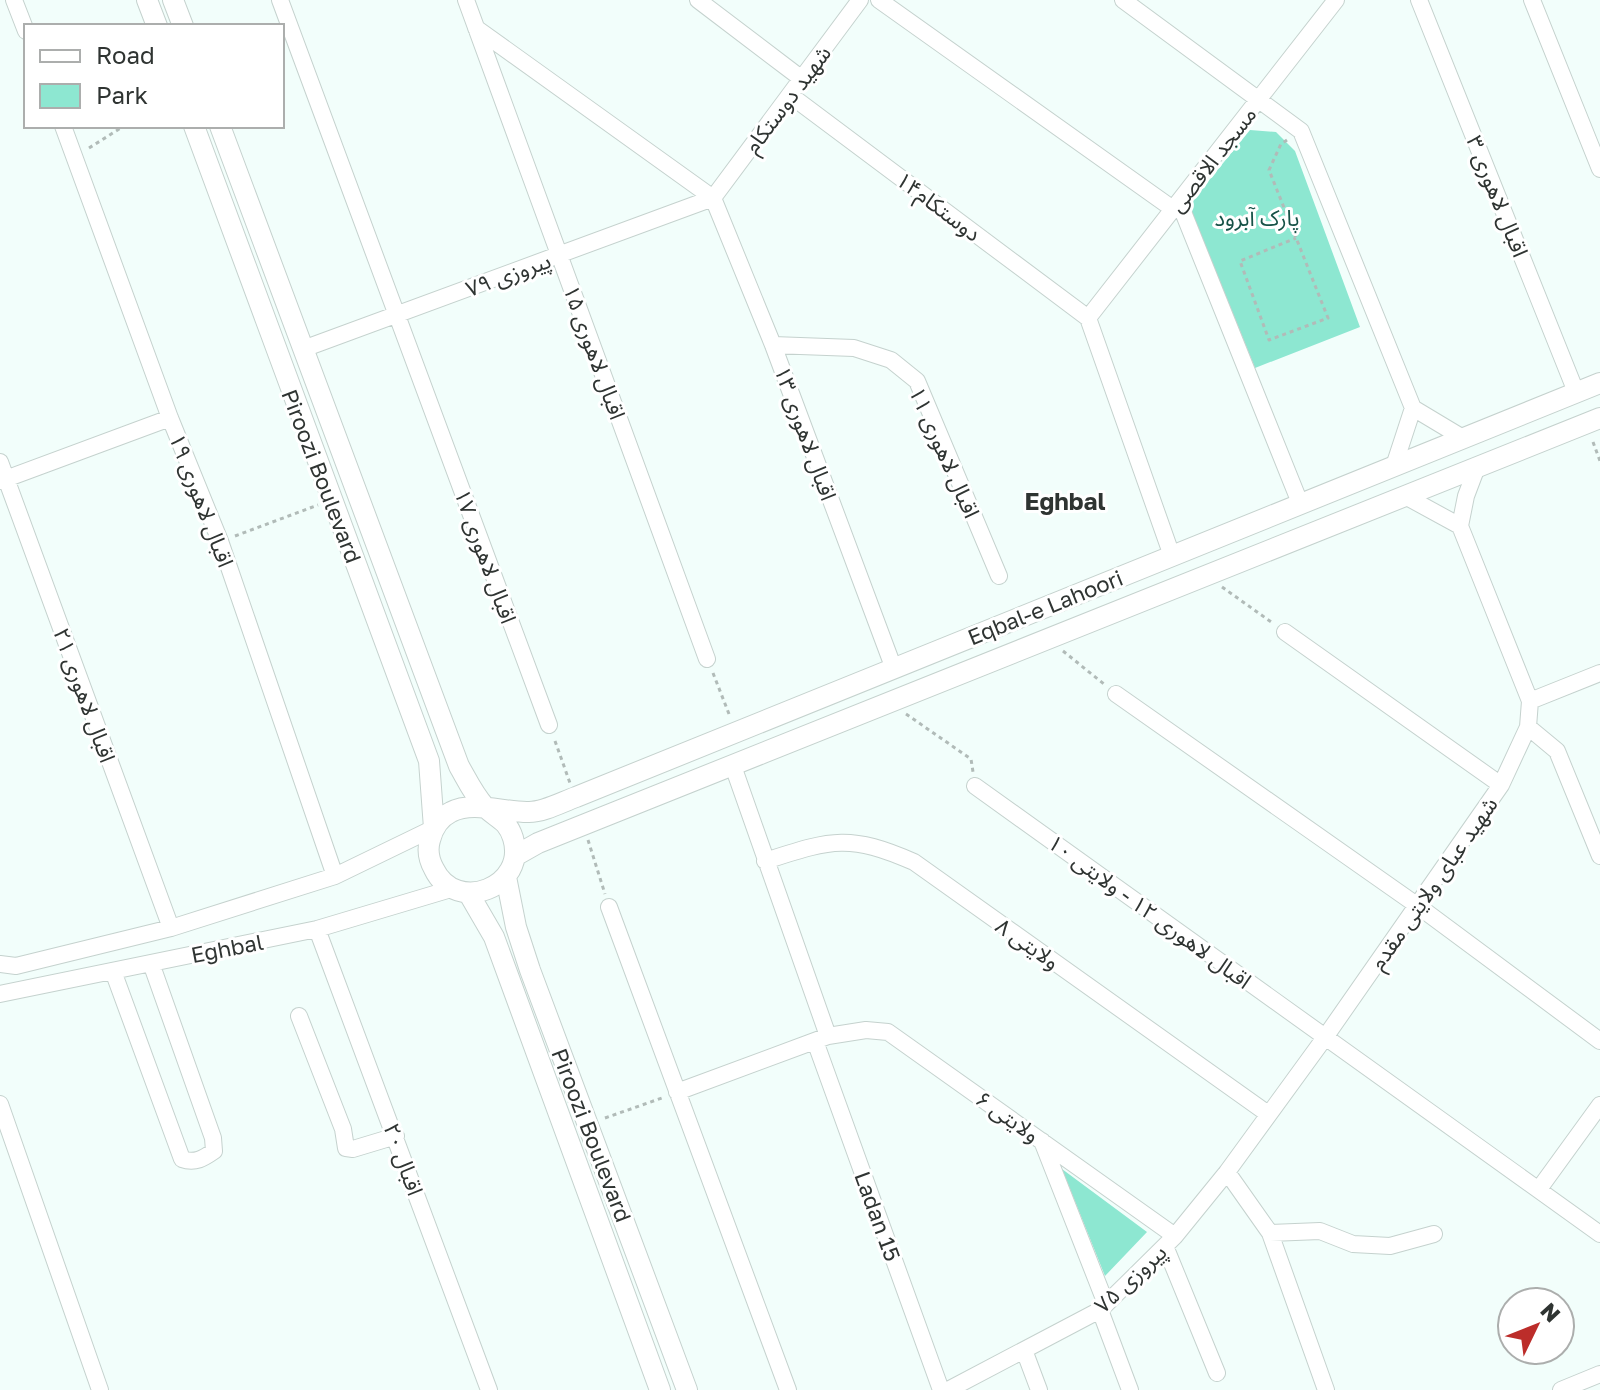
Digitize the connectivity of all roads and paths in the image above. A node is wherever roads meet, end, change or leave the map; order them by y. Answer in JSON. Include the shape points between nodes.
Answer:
{"nodes":[{"id":1,"x":14,"y":0,"type":"edge"},
{"id":2,"x":147,"y":0,"type":"edge"},
{"id":3,"x":173,"y":0,"type":"edge"},
{"id":4,"x":280,"y":0,"type":"edge"},
{"id":5,"x":466,"y":0,"type":"edge"},
{"id":6,"x":698,"y":0,"type":"edge"},
{"id":7,"x":860,"y":0,"type":"edge"},
{"id":8,"x":879,"y":0,"type":"edge"},
{"id":9,"x":1123,"y":0,"type":"edge"},
{"id":10,"x":1336,"y":0,"type":"edge"},
{"id":11,"x":1419,"y":0,"type":"edge"},
{"id":12,"x":1532,"y":0,"type":"edge"},
{"id":13,"x":156,"y":24,"type":"edge"},
{"id":14,"x":182,"y":24,"type":"edge"},
{"id":15,"x":24,"y":26,"type":"edge"},
{"id":16,"x":476,"y":28,"type":"junction"},
{"id":17,"x":802,"y":79,"type":"junction"},
{"id":18,"x":790,"y":95,"type":"junction"},
{"id":19,"x":1259,"y":100,"type":"junction"},
{"id":20,"x":64,"y":128,"type":"edge"},
{"id":21,"x":121,"y":128,"type":"edge"},
{"id":22,"x":195,"y":128,"type":"edge"},
{"id":23,"x":221,"y":128,"type":"edge"},
{"id":24,"x":1301,"y":131,"type":"junction"},
{"id":25,"x":75,"y":156,"type":"junction"},
{"id":26,"x":1600,"y":169,"type":"edge"},
{"id":27,"x":713,"y":198,"type":"junction"},
{"id":28,"x":1176,"y":205,"type":"junction"},
{"id":29,"x":1296,"y":238,"type":"junction"},
{"id":30,"x":559,"y":255,"type":"junction"},
{"id":31,"x":396,"y":315,"type":"junction"},
{"id":32,"x":1088,"y":318,"type":"junction"},
{"id":33,"x":773,"y":345,"type":"junction"},
{"id":34,"x":303,"y":349,"type":"junction"},
{"id":35,"x":1600,"y":383,"type":"edge"},
{"id":36,"x":1576,"y":392,"type":"junction"},
{"id":37,"x":1413,"y":408,"type":"junction"},
{"id":38,"x":170,"y":418,"type":"junction"},
{"id":39,"x":1600,"y":418,"type":"edge"},
{"id":40,"x":1463,"y":438,"type":"junction"},
{"id":41,"x":0,"y":462,"type":"edge"},
{"id":42,"x":1394,"y":466,"type":"junction"},
{"id":43,"x":1477,"y":467,"type":"junction"},
{"id":44,"x":3,"y":480,"type":"edge"},
{"id":45,"x":1405,"y":496,"type":"junction"},
{"id":46,"x":331,"y":500,"type":"junction"},
{"id":47,"x":1300,"y":503,"type":"junction"},
{"id":48,"x":1460,"y":526,"type":"junction"},
{"id":49,"x":220,"y":541,"type":"junction"},
{"id":50,"x":1172,"y":556,"type":"junction"},
{"id":51,"x":1206,"y":575,"type":"junction"},
{"id":52,"x":999,"y":576,"type":"dead end"},
{"id":53,"x":1005,"y":622,"type":"junction"},
{"id":54,"x":1285,"y":632,"type":"joint"},
{"id":55,"x":1048,"y":638,"type":"junction"},
{"id":56,"x":1018,"y":650,"type":"junction"},
{"id":57,"x":707,"y":659,"type":"joint"},
{"id":58,"x":894,"y":669,"type":"junction"},
{"id":59,"x":1600,"y":673,"type":"edge"},
{"id":60,"x":1116,"y":694,"type":"joint"},
{"id":61,"x":1530,"y":701,"type":"junction"},
{"id":62,"x":890,"y":702,"type":"junction"},
{"id":63,"x":549,"y":725,"type":"joint"},
{"id":64,"x":1528,"y":727,"type":"junction"},
{"id":65,"x":737,"y":733,"type":"junction"},
{"id":66,"x":733,"y":766,"type":"junction"},
{"id":67,"x":1501,"y":785,"type":"junction"},
{"id":68,"x":975,"y":786,"type":"joint"},
{"id":69,"x":576,"y":797,"type":"junction"},
{"id":70,"x":487,"y":809,"type":"junction"},
{"id":71,"x":583,"y":825,"type":"junction"},
{"id":72,"x":434,"y":828,"type":"junction"},
{"id":73,"x":515,"y":856,"type":"junction"},
{"id":74,"x":1600,"y":856,"type":"edge"},
{"id":75,"x":765,"y":861,"type":"junction"},
{"id":76,"x":335,"y":876,"type":"junction"},
{"id":77,"x":506,"y":877,"type":"junction"},
{"id":78,"x":460,"y":891,"type":"junction"},
{"id":79,"x":1418,"y":906,"type":"junction"},
{"id":80,"x":609,"y":907,"type":"joint"},
{"id":81,"x":171,"y":928,"type":"junction"},
{"id":82,"x":317,"y":929,"type":"junction"},
{"id":83,"x":151,"y":963,"type":"junction"},
{"id":84,"x":0,"y":964,"type":"edge"},
{"id":85,"x":113,"y":971,"type":"junction"},
{"id":86,"x":0,"y":994,"type":"edge"},
{"id":87,"x":299,"y":1016,"type":"dead end"},
{"id":88,"x":1326,"y":1036,"type":"junction"},
{"id":89,"x":822,"y":1039,"type":"junction"},
{"id":90,"x":1600,"y":1041,"type":"edge"},
{"id":91,"x":677,"y":1092,"type":"junction"},
{"id":92,"x":0,"y":1104,"type":"edge"},
{"id":93,"x":1600,"y":1105,"type":"edge"},
{"id":94,"x":1268,"y":1114,"type":"junction"},
{"id":95,"x":588,"y":1124,"type":"junction"},
{"id":96,"x":396,"y":1136,"type":"junction"},
{"id":97,"x":1041,"y":1140,"type":"junction"},
{"id":98,"x":1227,"y":1172,"type":"junction"},
{"id":99,"x":1539,"y":1189,"type":"junction"},
{"id":100,"x":1270,"y":1233,"type":"junction"},
{"id":101,"x":1434,"y":1234,"type":"dead end"},
{"id":102,"x":1600,"y":1234,"type":"edge"},
{"id":103,"x":1170,"y":1241,"type":"junction"},
{"id":104,"x":1103,"y":1307,"type":"junction"},
{"id":105,"x":1024,"y":1350,"type":"junction"},
{"id":106,"x":1217,"y":1373,"type":"dead end"},
{"id":107,"x":1600,"y":1374,"type":"edge"},
{"id":108,"x":100,"y":1390,"type":"edge"},
{"id":109,"x":489,"y":1390,"type":"edge"},
{"id":110,"x":660,"y":1390,"type":"edge"},
{"id":111,"x":687,"y":1390,"type":"edge"},
{"id":112,"x":788,"y":1390,"type":"edge"},
{"id":113,"x":941,"y":1390,"type":"edge"},
{"id":114,"x":948,"y":1390,"type":"edge"},
{"id":115,"x":1039,"y":1390,"type":"edge"},
{"id":116,"x":1130,"y":1390,"type":"edge"},
{"id":117,"x":1326,"y":1390,"type":"edge"},
{"id":118,"x":1561,"y":1390,"type":"edge"}],
"edges":[{"from":1,"to":15,"type":"street"},
{"from":2,"to":13,"type":"main road"},
{"from":3,"to":14,"type":"main road"},
{"from":4,"to":31,"type":"street","name":"اقبال لاهوری ۱۷"},
{"from":5,"to":16,"type":"street","name":"اقبال لاهوری ۱۵"},
{"from":6,"to":17,"type":"street"},
{"from":7,"to":17,"type":"street","name":"شهید دوستکام"},
{"from":8,"to":28,"type":"street"},
{"from":9,"to":19,"type":"street"},
{"from":10,"to":19,"type":"street","name":"مسجد الاقصی"},
{"from":11,"to":36,"type":"street","name":"اقبال لاهوری ۳"},
{"from":12,"to":26,"type":"street"},
{"from":16,"to":27,"type":"street"},
{"from":16,"to":30,"type":"street","name":"اقبال لاهوری ۱۵"},
{"from":17,"to":18,"type":"street","name":"شهید دوستکام"},
{"from":18,"to":27,"type":"street","name":"شهید دوستکام"},
{"from":18,"to":32,"type":"street","name":"دوستکام۱۴"},
{"from":19,"to":24,"type":"street"},
{"from":19,"to":28,"type":"street","name":"مسجد الاقصی"},
{"from":20,"to":25,"type":"street","name":"اقبال لاهوری ۱۹"},
{"from":21,"to":25,"type":"path"},
{"from":22,"to":46,"type":"main road","name":"Piroozi Boulevard"},
{"from":23,"to":34,"type":"main road","name":"Piroozi Boulevard"},
{"from":24,"to":29,"type":"path","via":[[1281,144],[1269,170]]},
{"from":24,"to":37,"type":"street"},
{"from":25,"to":38,"type":"street","name":"اقبال لاهوری ۱۹"},
{"from":27,"to":30,"type":"street","name":"پیروزی ۷۹"},
{"from":27,"to":33,"type":"street","name":"اقبال لاهوری ۱۳"},
{"from":28,"to":32,"type":"street","name":"مسجد الاقصی"},
{"from":28,"to":47,"type":"street"},
{"from":29,"to":29,"type":"path","via":[[1240,261],[1269,340],[1328,318]]},
{"from":30,"to":31,"type":"street","name":"پیروزی ۷۹"},
{"from":30,"to":57,"type":"street","name":"اقبال لاهوری ۱۵"},
{"from":31,"to":34,"type":"street","name":"پیروزی ۷۹"},
{"from":31,"to":63,"type":"street","name":"اقبال لاهوری ۱۷"},
{"from":32,"to":50,"type":"street"},
{"from":33,"to":52,"type":"street","name":"اقبال لاهوری ۱۱","via":[[854,348],[891,360],[917,381]]},
{"from":33,"to":58,"type":"street","name":"اقبال لاهوری ۱۳"},
{"from":34,"to":70,"type":"main road","name":"Piroozi Boulevard","via":[[459,766]]},
{"from":35,"to":36,"type":"main road","name":"Eqbal-e Lahoori"},
{"from":36,"to":40,"type":"main road","name":"Eqbal-e Lahoori"},
{"from":37,"to":40,"type":"street"},
{"from":37,"to":42,"type":"street"},
{"from":38,"to":44,"type":"street"},
{"from":38,"to":49,"type":"street","name":"اقبال لاهوری ۱۹"},
{"from":39,"to":43,"type":"main road","name":"Eqbal-e Lahoori"},
{"from":40,"to":42,"type":"main road","name":"Eqbal-e Lahoori"},
{"from":41,"to":44,"type":"street","name":"اقبال لاهوری ۲۱"},
{"from":42,"to":47,"type":"main road","name":"Eqbal-e Lahoori"},
{"from":43,"to":45,"type":"main road","name":"Eqbal-e Lahoori"},
{"from":43,"to":48,"type":"street"},
{"from":44,"to":81,"type":"street","name":"اقبال لاهوری ۲۱"},
{"from":45,"to":48,"type":"street"},
{"from":45,"to":51,"type":"main road","name":"Eqbal-e Lahoori"},
{"from":46,"to":49,"type":"path"},
{"from":46,"to":72,"type":"main road","name":"Piroozi Boulevard","via":[[429,761]]},
{"from":47,"to":50,"type":"main road","name":"Eqbal-e Lahoori"},
{"from":48,"to":61,"type":"street"},
{"from":49,"to":76,"type":"street","name":"اقبال لاهوری ۱۹"},
{"from":50,"to":53,"type":"main road","name":"Eqbal-e Lahoori"},
{"from":51,"to":54,"type":"path"},
{"from":51,"to":55,"type":"main road","name":"Eqbal-e Lahoori"},
{"from":53,"to":56,"type":"main road"},
{"from":53,"to":58,"type":"main road","name":"Eqbal-e Lahoori"},
{"from":54,"to":67,"type":"street"},
{"from":55,"to":56,"type":"main road","name":"Eqbal-e Lahoori"},
{"from":55,"to":60,"type":"path"},
{"from":56,"to":62,"type":"main road","name":"Eqbal-e Lahoori"},
{"from":57,"to":65,"type":"path"},
{"from":58,"to":65,"type":"main road","name":"Eqbal-e Lahoori"},
{"from":59,"to":61,"type":"street"},
{"from":60,"to":79,"type":"street"},
{"from":61,"to":64,"type":"street","name":"شهید عبای ولایتی مقدم"},
{"from":62,"to":66,"type":"main road","name":"Eqbal-e Lahoori"},
{"from":62,"to":68,"type":"path","via":[[971,759]]},
{"from":63,"to":69,"type":"path"},
{"from":64,"to":67,"type":"street","name":"شهید عبای ولایتی مقدم"},
{"from":64,"to":74,"type":"street","via":[[1557,751]]},
{"from":65,"to":69,"type":"main road","name":"Eqbal-e Lahoori"},
{"from":66,"to":71,"type":"main road","name":"Eqbal-e Lahoori"},
{"from":66,"to":75,"type":"street","name":"Ladan 15"},
{"from":67,"to":79,"type":"street","name":"شهید عبای ولایتی مقدم"},
{"from":68,"to":88,"type":"street","name":"اقبال لاهوری ۱۲ - ولایتی ۱۰"},
{"from":69,"to":70,"type":"main road","name":"Eqbal-e Lahoori","via":[[532,813]]},
{"from":70,"to":72,"type":"main road","via":[[453,811]]},
{"from":70,"to":73,"type":"main road","via":[[510,830]]},
{"from":71,"to":73,"type":"main road","name":"Eqbal-e Lahoori"},
{"from":71,"to":80,"type":"path"},
{"from":72,"to":76,"type":"street","name":"Eghbal"},
{"from":72,"to":78,"type":"main road","via":[[430,861],[437,877]]},
{"from":73,"to":77,"type":"main road"},
{"from":75,"to":89,"type":"street","name":"Ladan 15"},
{"from":75,"to":94,"type":"street","name":"ولایتی ۸","via":[[822,843],[852,841],[914,862]]},
{"from":76,"to":81,"type":"street","name":"Eghbal"},
{"from":77,"to":78,"type":"main road","via":[[493,888]]},
{"from":77,"to":95,"type":"main road","name":"Piroozi Boulevard","via":[[530,970]]},
{"from":78,"to":82,"type":"street","name":"Eghbal"},
{"from":78,"to":110,"type":"main road","name":"Piroozi Boulevard","via":[[494,937]]},
{"from":79,"to":88,"type":"street","name":"شهید عبای ولایتی مقدم"},
{"from":79,"to":90,"type":"street"},
{"from":80,"to":91,"type":"street"},
{"from":81,"to":84,"type":"street","name":"Eghbal","via":[[16,966]]},
{"from":82,"to":83,"type":"street","name":"Eghbal"},
{"from":82,"to":96,"type":"street","name":"اقبال ۲۰"},
{"from":83,"to":85,"type":"street","name":"Eghbal"},
{"from":83,"to":85,"type":"street","via":[[213,1138],[214,1151],[203,1159],[182,1159]]},
{"from":85,"to":86,"type":"street","name":"Eghbal"},
{"from":87,"to":96,"type":"street","via":[[346,1148]]},
{"from":88,"to":94,"type":"street","name":"شهید عبای ولایتی مقدم"},
{"from":88,"to":99,"type":"street","name":"اقبال لاهوری ۱۲ - ولایتی ۱۰"},
{"from":89,"to":91,"type":"street","name":"ولایتی ۶"},
{"from":89,"to":97,"type":"street","name":"ولایتی ۶","via":[[866,1030],[888,1032]]},
{"from":89,"to":113,"type":"street","name":"Ladan 15"},
{"from":91,"to":95,"type":"path"},
{"from":91,"to":112,"type":"street"},
{"from":92,"to":108,"type":"street"},
{"from":93,"to":99,"type":"street"},
{"from":94,"to":98,"type":"street","name":"پیروزی ۷۵"},
{"from":95,"to":111,"type":"main road","name":"Piroozi Boulevard"},
{"from":96,"to":109,"type":"street","name":"اقبال ۲۰"},
{"from":97,"to":103,"type":"street","name":"ولایتی ۶"},
{"from":97,"to":104,"type":"street"},
{"from":98,"to":100,"type":"street"},
{"from":98,"to":103,"type":"street","name":"پیروزی ۷۵"},
{"from":99,"to":102,"type":"street","name":"اقبال لاهوری ۱۲ - ولایتی ۱۰"},
{"from":100,"to":101,"type":"street","via":[[1320,1231],[1353,1244],[1390,1246]]},
{"from":100,"to":117,"type":"street"},
{"from":103,"to":104,"type":"street","name":"پیروزی ۷۵"},
{"from":103,"to":106,"type":"street"},
{"from":104,"to":105,"type":"street","name":"پیروزی ۷۵"},
{"from":104,"to":116,"type":"street"},
{"from":105,"to":114,"type":"street","name":"پیروزی ۷۵"},
{"from":105,"to":115,"type":"street"},
{"from":107,"to":118,"type":"street"}]}
